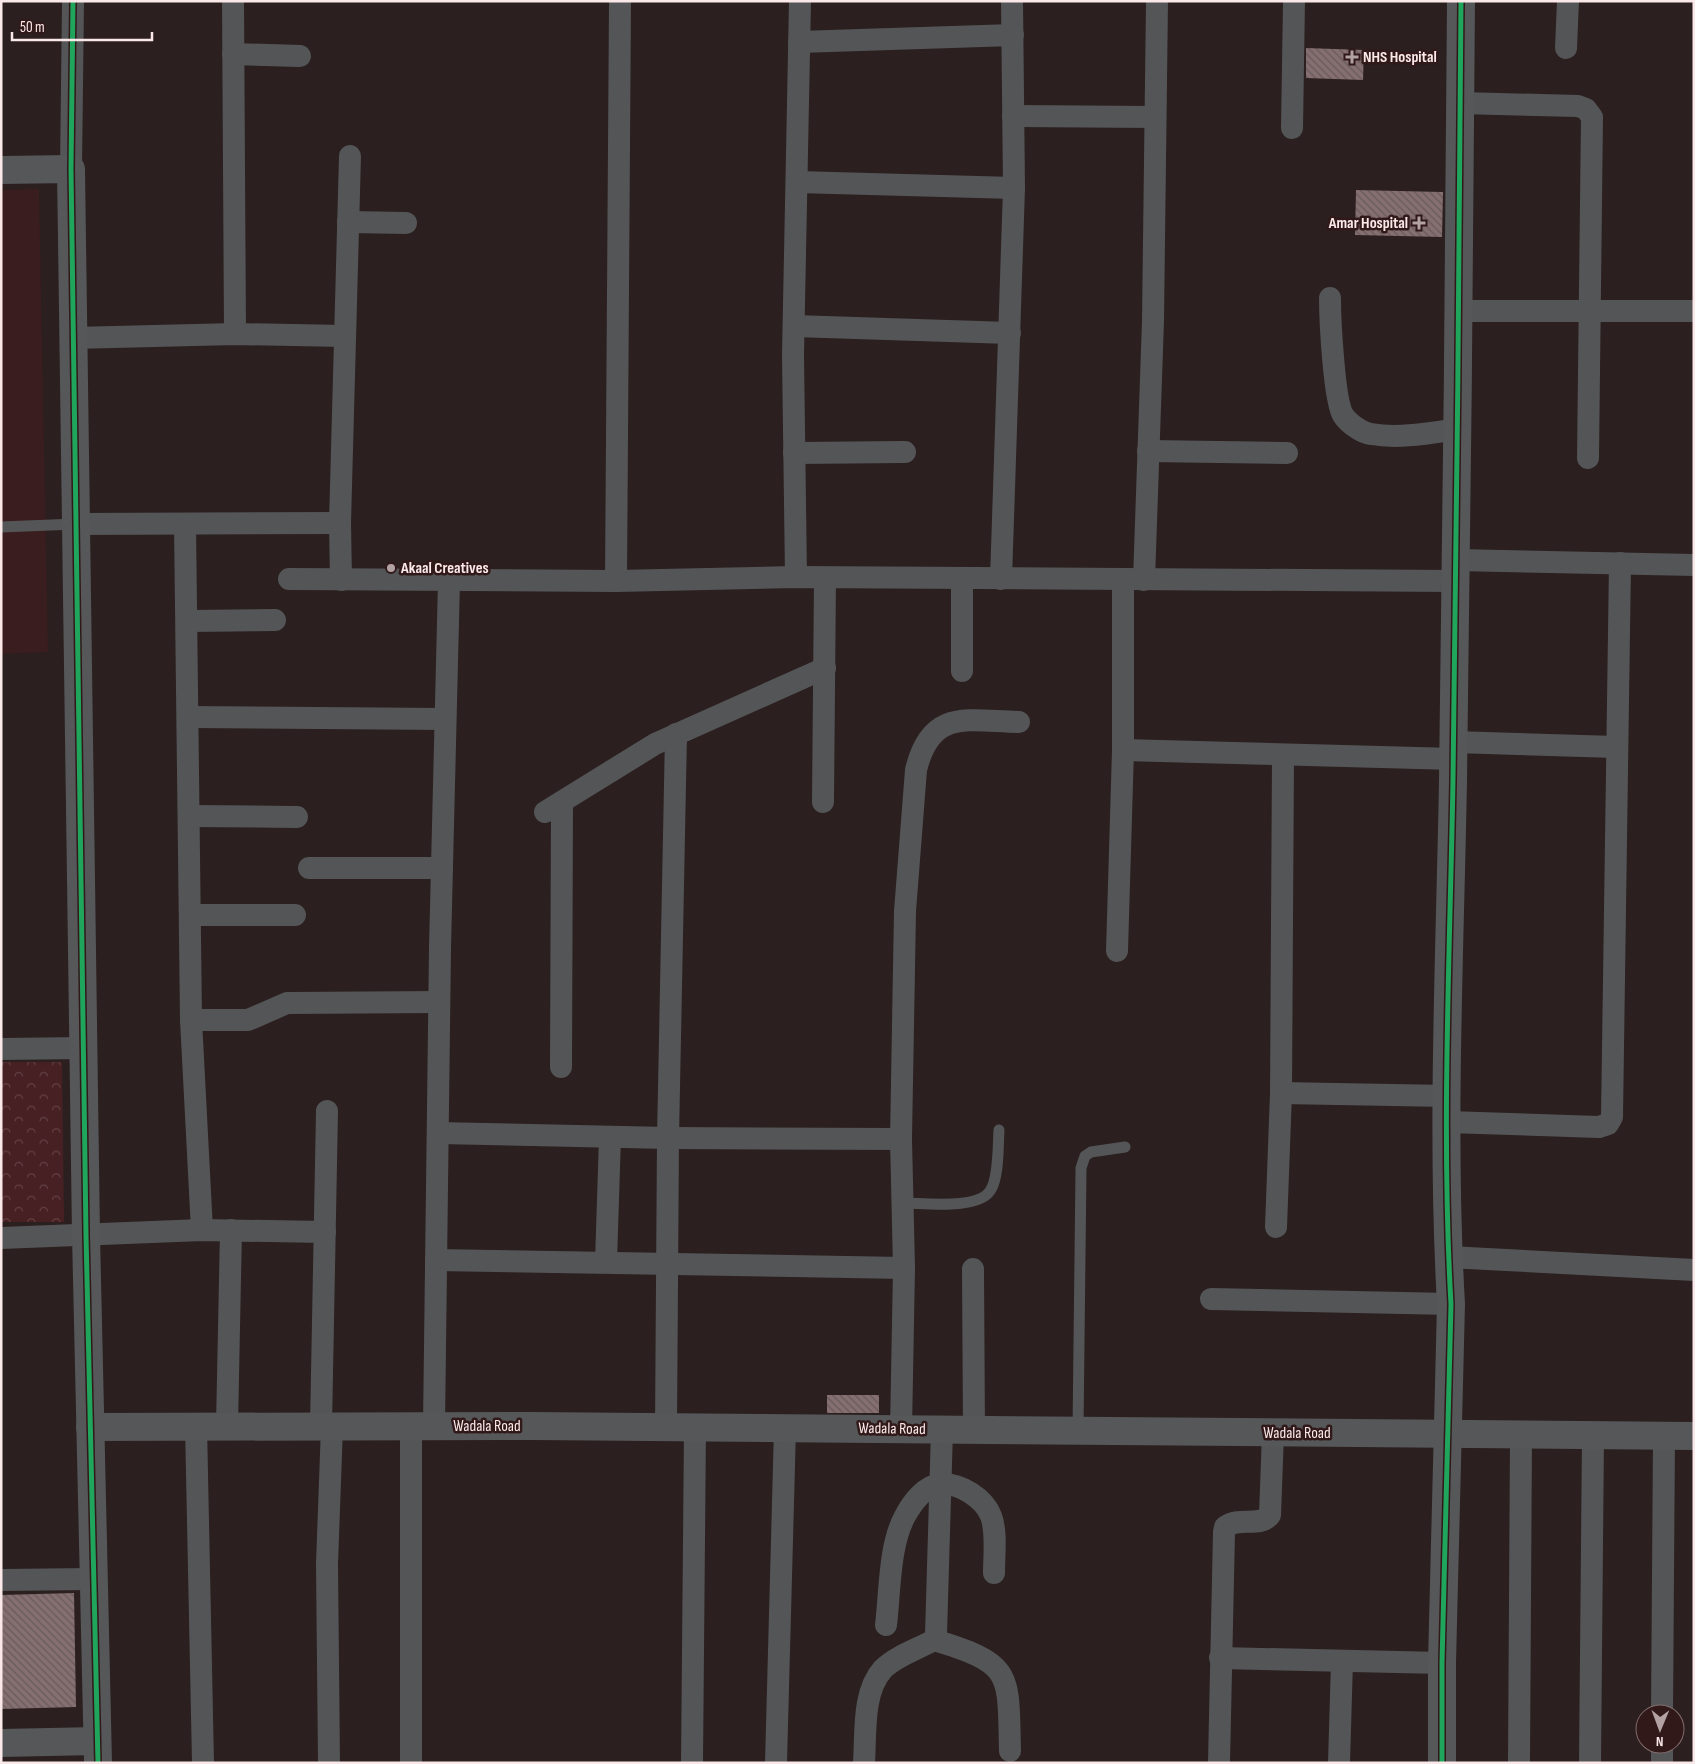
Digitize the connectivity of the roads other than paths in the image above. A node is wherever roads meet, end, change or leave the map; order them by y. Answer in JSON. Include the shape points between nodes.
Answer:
{"nodes":[{"id":1,"x":73,"y":1,"type":"edge"},
{"id":2,"x":233,"y":1,"type":"edge"},
{"id":3,"x":620,"y":1,"type":"edge"},
{"id":4,"x":800,"y":1,"type":"edge"},
{"id":5,"x":1012,"y":1,"type":"edge"},
{"id":6,"x":1157,"y":1,"type":"edge"},
{"id":7,"x":1294,"y":1,"type":"edge"},
{"id":8,"x":1461,"y":1,"type":"edge"},
{"id":9,"x":1568,"y":1,"type":"edge"},
{"id":10,"x":1013,"y":35,"type":"junction"},
{"id":11,"x":799,"y":42,"type":"junction"},
{"id":12,"x":1566,"y":48,"type":"dead end"},
{"id":13,"x":233,"y":54,"type":"junction"},
{"id":14,"x":300,"y":56,"type":"dead end"},
{"id":15,"x":1460,"y":103,"type":"junction"},
{"id":16,"x":1013,"y":116,"type":"junction"},
{"id":17,"x":1155,"y":117,"type":"junction"},
{"id":18,"x":1292,"y":128,"type":"dead end"},
{"id":19,"x":350,"y":156,"type":"dead end"},
{"id":20,"x":71,"y":169,"type":"junction"},
{"id":21,"x":1,"y":170,"type":"edge"},
{"id":22,"x":797,"y":182,"type":"junction"},
{"id":23,"x":1014,"y":188,"type":"junction"},
{"id":24,"x":348,"y":222,"type":"junction"},
{"id":25,"x":406,"y":223,"type":"dead end"},
{"id":26,"x":1330,"y":298,"type":"dead end"},
{"id":27,"x":1459,"y":311,"type":"junction"},
{"id":28,"x":1590,"y":311,"type":"junction"},
{"id":29,"x":1694,"y":311,"type":"edge"},
{"id":30,"x":794,"y":326,"type":"junction"},
{"id":31,"x":1010,"y":333,"type":"junction"},
{"id":32,"x":235,"y":334,"type":"junction"},
{"id":33,"x":345,"y":336,"type":"junction"},
{"id":34,"x":73,"y":338,"type":"junction"},
{"id":35,"x":1458,"y":430,"type":"junction"},
{"id":36,"x":1148,"y":451,"type":"junction"},
{"id":37,"x":905,"y":452,"type":"dead end"},
{"id":38,"x":794,"y":453,"type":"junction"},
{"id":39,"x":1287,"y":453,"type":"dead end"},
{"id":40,"x":1588,"y":458,"type":"dead end"},
{"id":41,"x":340,"y":523,"type":"junction"},
{"id":42,"x":76,"y":524,"type":"junction"},
{"id":43,"x":185,"y":524,"type":"junction"},
{"id":44,"x":1,"y":526,"type":"edge"},
{"id":45,"x":1620,"y":563,"type":"junction"},
{"id":46,"x":1694,"y":565,"type":"edge"},
{"id":47,"x":1456,"y":570,"type":"junction"},
{"id":48,"x":796,"y":577,"type":"junction"},
{"id":49,"x":824,"y":578,"type":"junction"},
{"id":50,"x":289,"y":579,"type":"dead end"},
{"id":51,"x":962,"y":579,"type":"junction"},
{"id":52,"x":1001,"y":579,"type":"junction"},
{"id":53,"x":341,"y":580,"type":"junction"},
{"id":54,"x":1133,"y":580,"type":"junction"},
{"id":55,"x":448,"y":581,"type":"junction"},
{"id":56,"x":616,"y":581,"type":"junction"},
{"id":57,"x":275,"y":620,"type":"dead end"},
{"id":58,"x":186,"y":622,"type":"junction"},
{"id":59,"x":825,"y":668,"type":"junction"},
{"id":60,"x":962,"y":672,"type":"dead end"},
{"id":61,"x":188,"y":718,"type":"junction"},
{"id":62,"x":445,"y":719,"type":"junction"},
{"id":63,"x":1018,"y":722,"type":"dead end"},
{"id":64,"x":676,"y":734,"type":"junction"},
{"id":65,"x":1616,"y":747,"type":"junction"},
{"id":66,"x":1123,"y":750,"type":"junction"},
{"id":67,"x":1454,"y":751,"type":"junction"},
{"id":68,"x":1283,"y":756,"type":"junction"},
{"id":69,"x":823,"y":802,"type":"dead end"},
{"id":70,"x":189,"y":816,"type":"junction"},
{"id":71,"x":297,"y":817,"type":"dead end"},
{"id":72,"x":309,"y":868,"type":"dead end"},
{"id":73,"x":442,"y":868,"type":"junction"},
{"id":74,"x":295,"y":914,"type":"dead end"},
{"id":75,"x":190,"y":915,"type":"junction"},
{"id":76,"x":1117,"y":951,"type":"dead end"},
{"id":77,"x":439,"y":1002,"type":"junction"},
{"id":78,"x":191,"y":1020,"type":"junction"},
{"id":79,"x":84,"y":1048,"type":"junction"},
{"id":80,"x":1,"y":1049,"type":"edge"},
{"id":81,"x":561,"y":1067,"type":"dead end"},
{"id":82,"x":1281,"y":1093,"type":"junction"},
{"id":83,"x":1448,"y":1096,"type":"junction"},
{"id":84,"x":327,"y":1111,"type":"dead end"},
{"id":85,"x":1448,"y":1122,"type":"junction"},
{"id":86,"x":999,"y":1130,"type":"dead end"},
{"id":87,"x":438,"y":1133,"type":"junction"},
{"id":88,"x":610,"y":1137,"type":"junction"},
{"id":89,"x":668,"y":1138,"type":"junction"},
{"id":90,"x":901,"y":1139,"type":"junction"},
{"id":91,"x":1125,"y":1147,"type":"dead end"},
{"id":92,"x":903,"y":1203,"type":"junction"},
{"id":93,"x":1276,"y":1227,"type":"dead end"},
{"id":94,"x":202,"y":1230,"type":"junction"},
{"id":95,"x":231,"y":1230,"type":"junction"},
{"id":96,"x":325,"y":1232,"type":"junction"},
{"id":97,"x":86,"y":1235,"type":"junction"},
{"id":98,"x":1,"y":1238,"type":"edge"},
{"id":99,"x":1449,"y":1257,"type":"junction"},
{"id":100,"x":436,"y":1260,"type":"junction"},
{"id":101,"x":606,"y":1262,"type":"junction"},
{"id":102,"x":668,"y":1263,"type":"junction"},
{"id":103,"x":904,"y":1268,"type":"junction"},
{"id":104,"x":973,"y":1269,"type":"dead end"},
{"id":105,"x":1694,"y":1270,"type":"edge"},
{"id":106,"x":1211,"y":1299,"type":"dead end"},
{"id":107,"x":1451,"y":1304,"type":"junction"},
{"id":108,"x":196,"y":1425,"type":"junction"},
{"id":109,"x":227,"y":1426,"type":"junction"},
{"id":110,"x":326,"y":1426,"type":"junction"},
{"id":111,"x":422,"y":1426,"type":"junction"},
{"id":112,"x":90,"y":1427,"type":"junction"},
{"id":113,"x":666,"y":1427,"type":"junction"},
{"id":114,"x":695,"y":1427,"type":"junction"},
{"id":115,"x":785,"y":1428,"type":"junction"},
{"id":116,"x":901,"y":1430,"type":"junction"},
{"id":117,"x":942,"y":1430,"type":"junction"},
{"id":118,"x":974,"y":1430,"type":"junction"},
{"id":119,"x":1078,"y":1432,"type":"junction"},
{"id":120,"x":1449,"y":1432,"type":"junction"},
{"id":121,"x":1273,"y":1433,"type":"junction"},
{"id":122,"x":1521,"y":1435,"type":"junction"},
{"id":123,"x":1593,"y":1436,"type":"junction"},
{"id":124,"x":1664,"y":1436,"type":"junction"},
{"id":125,"x":1694,"y":1436,"type":"edge"},
{"id":126,"x":940,"y":1484,"type":"junction"},
{"id":127,"x":994,"y":1573,"type":"dead end"},
{"id":128,"x":93,"y":1579,"type":"junction"},
{"id":129,"x":1,"y":1580,"type":"edge"},
{"id":130,"x":886,"y":1625,"type":"dead end"},
{"id":131,"x":934,"y":1640,"type":"junction"},
{"id":132,"x":1220,"y":1658,"type":"junction"},
{"id":133,"x":1342,"y":1661,"type":"junction"},
{"id":134,"x":1442,"y":1663,"type":"junction"},
{"id":135,"x":1662,"y":1704,"type":"edge"},
{"id":136,"x":1,"y":1743,"type":"edge"},
{"id":137,"x":1010,"y":1751,"type":"dead end"},
{"id":138,"x":98,"y":1752,"type":"edge"},
{"id":139,"x":202,"y":1763,"type":"edge"},
{"id":140,"x":329,"y":1763,"type":"edge"},
{"id":141,"x":411,"y":1763,"type":"edge"},
{"id":142,"x":692,"y":1763,"type":"edge"},
{"id":143,"x":776,"y":1763,"type":"edge"},
{"id":144,"x":864,"y":1763,"type":"edge"},
{"id":145,"x":1219,"y":1763,"type":"edge"},
{"id":146,"x":1340,"y":1763,"type":"edge"},
{"id":147,"x":1442,"y":1763,"type":"edge"},
{"id":148,"x":1518,"y":1763,"type":"edge"},
{"id":149,"x":1590,"y":1763,"type":"edge"}],
"edges":[{"from":1,"to":20,"type":"street"},
{"from":2,"to":13,"type":"street"},
{"from":3,"to":56,"type":"street"},
{"from":4,"to":11,"type":"street"},
{"from":5,"to":10,"type":"street"},
{"from":6,"to":17,"type":"street"},
{"from":7,"to":18,"type":"street"},
{"from":8,"to":15,"type":"street"},
{"from":9,"to":12,"type":"street"},
{"from":10,"to":11,"type":"street"},
{"from":10,"to":16,"type":"street"},
{"from":11,"to":22,"type":"street"},
{"from":13,"to":14,"type":"street"},
{"from":13,"to":32,"type":"street"},
{"from":15,"to":27,"type":"street"},
{"from":15,"to":28,"type":"street","via":[[1578,106],[1586,109],[1592,117]]},
{"from":16,"to":17,"type":"street"},
{"from":16,"to":23,"type":"street"},
{"from":17,"to":36,"type":"street"},
{"from":19,"to":24,"type":"street"},
{"from":20,"to":21,"type":"street"},
{"from":20,"to":34,"type":"street"},
{"from":22,"to":23,"type":"street"},
{"from":22,"to":30,"type":"street"},
{"from":23,"to":31,"type":"street"},
{"from":24,"to":25,"type":"street"},
{"from":24,"to":33,"type":"street"},
{"from":26,"to":35,"type":"street","via":[[1337,392],[1342,415],[1352,425],[1370,434],[1410,435]]},
{"from":27,"to":28,"type":"street"},
{"from":27,"to":35,"type":"street"},
{"from":28,"to":29,"type":"street"},
{"from":28,"to":40,"type":"street"},
{"from":30,"to":31,"type":"street"},
{"from":30,"to":38,"type":"street"},
{"from":31,"to":52,"type":"street"},
{"from":32,"to":33,"type":"street"},
{"from":32,"to":34,"type":"street"},
{"from":33,"to":41,"type":"street"},
{"from":34,"to":42,"type":"street"},
{"from":35,"to":47,"type":"street"},
{"from":36,"to":39,"type":"street"},
{"from":36,"to":54,"type":"street"},
{"from":37,"to":38,"type":"street"},
{"from":38,"to":48,"type":"street"},
{"from":41,"to":43,"type":"street"},
{"from":41,"to":53,"type":"street"},
{"from":42,"to":43,"type":"street"},
{"from":42,"to":44,"type":"lane"},
{"from":42,"to":79,"type":"street"},
{"from":43,"to":58,"type":"street"},
{"from":45,"to":46,"type":"street"},
{"from":45,"to":47,"type":"street"},
{"from":45,"to":65,"type":"street"},
{"from":47,"to":54,"type":"street"},
{"from":47,"to":67,"type":"street"},
{"from":48,"to":49,"type":"street"},
{"from":48,"to":56,"type":"street"},
{"from":49,"to":51,"type":"street"},
{"from":49,"to":59,"type":"street"},
{"from":50,"to":53,"type":"street"},
{"from":51,"to":52,"type":"street"},
{"from":51,"to":60,"type":"street"},
{"from":52,"to":54,"type":"street"},
{"from":53,"to":55,"type":"street"},
{"from":54,"to":66,"type":"street"},
{"from":55,"to":56,"type":"street"},
{"from":55,"to":62,"type":"street"},
{"from":57,"to":58,"type":"street"},
{"from":58,"to":61,"type":"street"},
{"from":59,"to":64,"type":"street"},
{"from":59,"to":69,"type":"street"},
{"from":61,"to":62,"type":"street"},
{"from":61,"to":70,"type":"street"},
{"from":62,"to":73,"type":"street"},
{"from":63,"to":90,"type":"street","via":[[953,722],[939,727],[928,740],[916,770],[905,910]]},
{"from":64,"to":81,"type":"street","via":[[654,744],[554,808]]},
{"from":64,"to":89,"type":"street"},
{"from":65,"to":67,"type":"street"},
{"from":65,"to":85,"type":"street","via":[[1612,1116],[1608,1124],[1599,1127]]},
{"from":66,"to":68,"type":"street"},
{"from":66,"to":76,"type":"street"},
{"from":67,"to":68,"type":"street"},
{"from":67,"to":83,"type":"street"},
{"from":68,"to":82,"type":"street"},
{"from":70,"to":71,"type":"street"},
{"from":70,"to":75,"type":"street"},
{"from":72,"to":73,"type":"street"},
{"from":73,"to":77,"type":"street"},
{"from":74,"to":75,"type":"street"},
{"from":75,"to":78,"type":"street"},
{"from":77,"to":78,"type":"street","via":[[287,1003],[248,1020]]},
{"from":77,"to":87,"type":"street"},
{"from":78,"to":94,"type":"street"},
{"from":79,"to":80,"type":"street"},
{"from":79,"to":97,"type":"street"},
{"from":82,"to":83,"type":"street"},
{"from":82,"to":93,"type":"street"},
{"from":83,"to":85,"type":"street"},
{"from":84,"to":96,"type":"street"},
{"from":85,"to":99,"type":"street"},
{"from":86,"to":92,"type":"lane","via":[[994,1182],[983,1197],[974,1202]]},
{"from":87,"to":88,"type":"street"},
{"from":87,"to":100,"type":"street"},
{"from":88,"to":89,"type":"street"},
{"from":88,"to":101,"type":"street"},
{"from":89,"to":90,"type":"street"},
{"from":89,"to":102,"type":"street"},
{"from":90,"to":92,"type":"street"},
{"from":91,"to":119,"type":"lane","via":[[1090,1152],[1081,1168]]},
{"from":92,"to":103,"type":"street"},
{"from":94,"to":95,"type":"street"},
{"from":94,"to":97,"type":"street"},
{"from":95,"to":96,"type":"street"},
{"from":95,"to":109,"type":"street"},
{"from":96,"to":110,"type":"street"},
{"from":97,"to":98,"type":"street"},
{"from":97,"to":112,"type":"street"},
{"from":99,"to":105,"type":"street"},
{"from":99,"to":107,"type":"street"},
{"from":100,"to":101,"type":"street"},
{"from":100,"to":111,"type":"street"},
{"from":101,"to":102,"type":"street"},
{"from":102,"to":103,"type":"street"},
{"from":102,"to":113,"type":"street"},
{"from":103,"to":116,"type":"street"},
{"from":104,"to":118,"type":"street"},
{"from":106,"to":107,"type":"street"},
{"from":107,"to":120,"type":"street"},
{"from":108,"to":109,"type":"street","name":"Wadala Road"},
{"from":108,"to":112,"type":"street","name":"Wadala Road"},
{"from":108,"to":139,"type":"street"},
{"from":109,"to":110,"type":"street","name":"Wadala Road"},
{"from":110,"to":111,"type":"street","name":"Wadala Road"},
{"from":110,"to":140,"type":"street"},
{"from":111,"to":113,"type":"street","name":"Wadala Road"},
{"from":111,"to":141,"type":"street"},
{"from":112,"to":128,"type":"street"},
{"from":113,"to":114,"type":"street","name":"Wadala Road"},
{"from":114,"to":115,"type":"street","name":"Wadala Road"},
{"from":114,"to":142,"type":"street"},
{"from":115,"to":116,"type":"street","name":"Wadala Road"},
{"from":115,"to":143,"type":"street"},
{"from":116,"to":117,"type":"street","name":"Wadala Road"},
{"from":117,"to":118,"type":"street","name":"Wadala Road"},
{"from":117,"to":126,"type":"street"},
{"from":118,"to":119,"type":"street","name":"Wadala Road"},
{"from":119,"to":121,"type":"street","name":"Wadala Road"},
{"from":120,"to":121,"type":"street","name":"Wadala Road"},
{"from":120,"to":122,"type":"street","name":"Wadala Road"},
{"from":120,"to":134,"type":"street"},
{"from":121,"to":132,"type":"street","via":[[1270,1515],[1262,1521],[1236,1521],[1225,1527]]},
{"from":122,"to":123,"type":"street","name":"Wadala Road"},
{"from":122,"to":148,"type":"street"},
{"from":123,"to":124,"type":"street","name":"Wadala Road"},
{"from":123,"to":149,"type":"street"},
{"from":124,"to":125,"type":"street","name":"Wadala Road"},
{"from":124,"to":135,"type":"street"},
{"from":126,"to":127,"type":"street","via":[[966,1490],[987,1509],[993,1532]]},
{"from":126,"to":130,"type":"street","via":[[918,1497],[900,1528]]},
{"from":126,"to":131,"type":"street","via":[[938,1625]]},
{"from":128,"to":129,"type":"street"},
{"from":128,"to":138,"type":"street"},
{"from":131,"to":137,"type":"street","via":[[980,1656],[998,1668],[1007,1688]]},
{"from":131,"to":144,"type":"street","via":[[884,1668],[878,1676],[872,1687]]},
{"from":132,"to":133,"type":"street"},
{"from":132,"to":145,"type":"street"},
{"from":133,"to":134,"type":"street"},
{"from":133,"to":146,"type":"street"},
{"from":134,"to":147,"type":"street"},
{"from":136,"to":138,"type":"street"}]}
